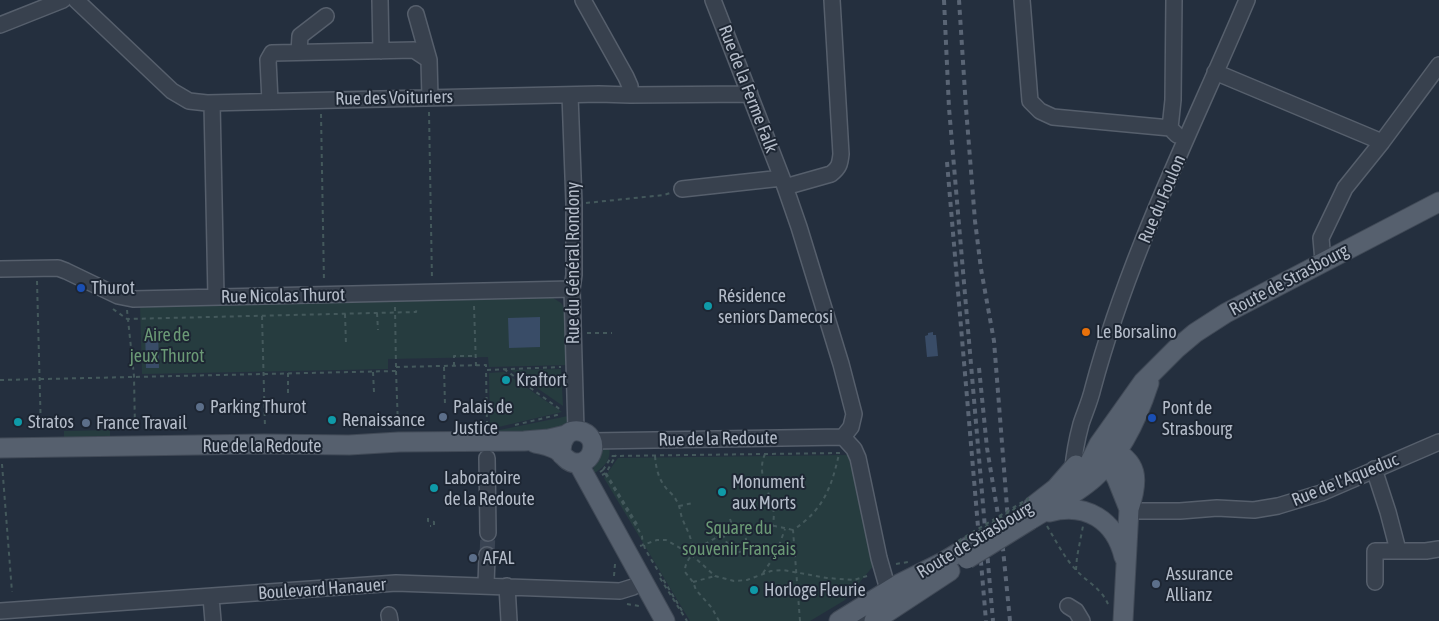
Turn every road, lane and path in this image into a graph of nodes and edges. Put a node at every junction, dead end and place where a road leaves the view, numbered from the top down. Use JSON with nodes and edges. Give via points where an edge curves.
{"nodes":[{"id":1,"x":63,"y":0,"type":"edge"},
{"id":2,"x":76,"y":0,"type":"edge"},
{"id":3,"x":380,"y":0,"type":"edge"},
{"id":4,"x":583,"y":0,"type":"edge"},
{"id":5,"x":713,"y":0,"type":"edge"},
{"id":6,"x":832,"y":0,"type":"edge"},
{"id":7,"x":1022,"y":0,"type":"edge"},
{"id":8,"x":1174,"y":0,"type":"edge"},
{"id":9,"x":1247,"y":0,"type":"edge"},
{"id":10,"x":416,"y":14,"type":"dead end"},
{"id":11,"x":326,"y":16,"type":"dead end"},
{"id":12,"x":0,"y":25,"type":"edge"},
{"id":13,"x":381,"y":51,"type":"junction"},
{"id":14,"x":299,"y":52,"type":"junction"},
{"id":15,"x":429,"y":60,"type":"junction"},
{"id":16,"x":1439,"y":65,"type":"edge"},
{"id":17,"x":1216,"y":72,"type":"junction"},
{"id":18,"x":750,"y":94,"type":"junction"},
{"id":19,"x":570,"y":95,"type":"junction"},
{"id":20,"x":630,"y":95,"type":"junction"},
{"id":21,"x":270,"y":101,"type":"junction"},
{"id":22,"x":212,"y":103,"type":"junction"},
{"id":23,"x":430,"y":103,"type":"junction"},
{"id":24,"x":320,"y":109,"type":"dead end"},
{"id":25,"x":1170,"y":128,"type":"junction"},
{"id":26,"x":1185,"y":142,"type":"junction"},
{"id":27,"x":1382,"y":142,"type":"junction"},
{"id":28,"x":783,"y":182,"type":"junction"},
{"id":29,"x":682,"y":189,"type":"joint"},
{"id":30,"x":1439,"y":202,"type":"edge"},
{"id":31,"x":574,"y":203,"type":"junction"},
{"id":32,"x":1323,"y":261,"type":"junction"},
{"id":33,"x":0,"y":269,"type":"edge"},
{"id":34,"x":37,"y":281,"type":"dead end"},
{"id":35,"x":432,"y":281,"type":"dead end"},
{"id":36,"x":572,"y":289,"type":"junction"},
{"id":37,"x":473,"y":292,"type":"junction"},
{"id":38,"x":325,"y":295,"type":"junction"},
{"id":39,"x":216,"y":297,"type":"junction"},
{"id":40,"x":126,"y":298,"type":"junction"},
{"id":41,"x":377,"y":313,"type":"dead end"},
{"id":42,"x":395,"y":313,"type":"dead end"},
{"id":43,"x":345,"y":314,"type":"dead end"},
{"id":44,"x":262,"y":316,"type":"dead end"},
{"id":45,"x":378,"y":330,"type":"dead end"},
{"id":46,"x":612,"y":332,"type":"dead end"},
{"id":47,"x":587,"y":333,"type":"dead end"},
{"id":48,"x":346,"y":344,"type":"dead end"},
{"id":49,"x":476,"y":356,"type":"junction"},
{"id":50,"x":444,"y":366,"type":"junction"},
{"id":51,"x":454,"y":366,"type":"junction"},
{"id":52,"x":476,"y":366,"type":"junction"},
{"id":53,"x":396,"y":367,"type":"junction"},
{"id":54,"x":564,"y":367,"type":"dead end"},
{"id":55,"x":504,"y":369,"type":"junction"},
{"id":56,"x":486,"y":370,"type":"junction"},
{"id":57,"x":396,"y":371,"type":"junction"},
{"id":58,"x":373,"y":372,"type":"junction"},
{"id":59,"x":288,"y":373,"type":"junction"},
{"id":60,"x":264,"y":374,"type":"junction"},
{"id":61,"x":1152,"y":374,"type":"junction"},
{"id":62,"x":134,"y":376,"type":"junction"},
{"id":63,"x":39,"y":379,"type":"junction"},
{"id":64,"x":0,"y":380,"type":"edge"},
{"id":65,"x":374,"y":392,"type":"dead end"},
{"id":66,"x":288,"y":393,"type":"dead end"},
{"id":67,"x":1089,"y":403,"type":"junction"},
{"id":68,"x":445,"y":405,"type":"dead end"},
{"id":69,"x":265,"y":429,"type":"dead end"},
{"id":70,"x":135,"y":431,"type":"dead end"},
{"id":71,"x":487,"y":432,"type":"dead end"},
{"id":72,"x":518,"y":433,"type":"junction"},
{"id":73,"x":571,"y":433,"type":"junction"},
{"id":74,"x":41,"y":441,"type":"dead end"},
{"id":75,"x":592,"y":441,"type":"junction"},
{"id":76,"x":399,"y":442,"type":"junction"},
{"id":77,"x":1439,"y":442,"type":"edge"},
{"id":78,"x":841,"y":443,"type":"junction"},
{"id":79,"x":1099,"y":444,"type":"junction"},
{"id":80,"x":616,"y":448,"type":"dead end"},
{"id":81,"x":1,"y":452,"type":"edge"},
{"id":82,"x":839,"y":453,"type":"junction"},
{"id":83,"x":844,"y":453,"type":"dead end"},
{"id":84,"x":765,"y":454,"type":"junction"},
{"id":85,"x":616,"y":456,"type":"junction"},
{"id":86,"x":655,"y":456,"type":"junction"},
{"id":87,"x":487,"y":458,"type":"dead end"},
{"id":88,"x":1113,"y":458,"type":"junction"},
{"id":89,"x":570,"y":459,"type":"junction"},
{"id":90,"x":1073,"y":469,"type":"junction"},
{"id":91,"x":1374,"y":469,"type":"junction"},
{"id":92,"x":603,"y":470,"type":"junction"},
{"id":93,"x":598,"y":473,"type":"dead end"},
{"id":94,"x":606,"y":473,"type":"junction"},
{"id":95,"x":600,"y":477,"type":"dead end"},
{"id":96,"x":762,"y":480,"type":"junction"},
{"id":97,"x":753,"y":482,"type":"dead end"},
{"id":98,"x":1065,"y":499,"type":"junction"},
{"id":99,"x":693,"y":502,"type":"dead end"},
{"id":100,"x":680,"y":506,"type":"junction"},
{"id":101,"x":1129,"y":510,"type":"junction"},
{"id":102,"x":1033,"y":511,"type":"junction"},
{"id":103,"x":428,"y":518,"type":"dead end"},
{"id":104,"x":730,"y":519,"type":"dead end"},
{"id":105,"x":1083,"y":522,"type":"dead end"},
{"id":106,"x":430,"y":526,"type":"dead end"},
{"id":107,"x":772,"y":526,"type":"junction"},
{"id":108,"x":744,"y":528,"type":"junction"},
{"id":109,"x":785,"y":528,"type":"junction"},
{"id":110,"x":734,"y":530,"type":"junction"},
{"id":111,"x":793,"y":530,"type":"junction"},
{"id":112,"x":488,"y":533,"type":"tunnel mouth"},
{"id":113,"x":723,"y":534,"type":"junction"},
{"id":114,"x":644,"y":544,"type":"junction"},
{"id":115,"x":963,"y":548,"type":"junction"},
{"id":116,"x":1439,"y":549,"type":"edge"},
{"id":117,"x":1398,"y":550,"type":"junction"},
{"id":118,"x":487,"y":555,"type":"tunnel mouth"},
{"id":119,"x":692,"y":555,"type":"junction"},
{"id":120,"x":616,"y":561,"type":"dead end"},
{"id":121,"x":1076,"y":570,"type":"junction"},
{"id":122,"x":797,"y":573,"type":"junction"},
{"id":123,"x":762,"y":575,"type":"junction"},
{"id":124,"x":715,"y":576,"type":"junction"},
{"id":125,"x":868,"y":576,"type":"dead end"},
{"id":126,"x":1126,"y":578,"type":"junction"},
{"id":127,"x":615,"y":582,"type":"dead end"},
{"id":128,"x":642,"y":582,"type":"junction"},
{"id":129,"x":693,"y":582,"type":"junction"},
{"id":130,"x":1375,"y":582,"type":"dead end"},
{"id":131,"x":486,"y":585,"type":"junction"},
{"id":132,"x":508,"y":586,"type":"junction"},
{"id":133,"x":888,"y":591,"type":"junction"},
{"id":134,"x":12,"y":592,"type":"dead end"},
{"id":135,"x":210,"y":597,"type":"junction"},
{"id":136,"x":622,"y":603,"type":"dead end"},
{"id":137,"x":1108,"y":604,"type":"dead end"},
{"id":138,"x":1068,"y":606,"type":"dead end"},
{"id":139,"x":643,"y":609,"type":"dead end"},
{"id":140,"x":0,"y":611,"type":"edge"},
{"id":141,"x":213,"y":621,"type":"edge"},
{"id":142,"x":509,"y":621,"type":"edge"},
{"id":143,"x":664,"y":621,"type":"edge"},
{"id":144,"x":687,"y":621,"type":"edge"},
{"id":145,"x":718,"y":621,"type":"edge"},
{"id":146,"x":800,"y":621,"type":"edge"},
{"id":147,"x":839,"y":621,"type":"edge"},
{"id":148,"x":858,"y":621,"type":"edge"},
{"id":149,"x":874,"y":621,"type":"edge"},
{"id":150,"x":1082,"y":621,"type":"edge"},
{"id":151,"x":1123,"y":621,"type":"edge"}],
"edges":[{"from":1,"to":12,"type":"street"},
{"from":2,"to":22,"type":"street","name":"Rue des Voituriers","via":[[172,91],[189,101]]},
{"from":3,"to":13,"type":"street"},
{"from":4,"to":20,"type":"street","via":[[630,86]]},
{"from":5,"to":18,"type":"street","name":"Rue de la Ferme Falk"},
{"from":6,"to":28,"type":"street","via":[[840,164],[831,174]]},
{"from":7,"to":25,"type":"street","via":[[1030,101],[1040,111],[1053,117]]},
{"from":8,"to":25,"type":"street"},
{"from":9,"to":17,"type":"street","name":"Rue du Foulon"},
{"from":10,"to":15,"type":"street"},
{"from":11,"to":14,"type":"street","via":[[300,36]]},
{"from":13,"to":14,"type":"street"},
{"from":13,"to":15,"type":"street","via":[[414,50]]},
{"from":14,"to":21,"type":"street","via":[[272,53],[268,60]]},
{"from":15,"to":23,"type":"street"},
{"from":16,"to":27,"type":"street"},
{"from":17,"to":26,"type":"street","name":"Rue du Foulon"},
{"from":17,"to":27,"type":"street"},
{"from":18,"to":20,"type":"street","name":"Rue des Voituriers"},
{"from":18,"to":28,"type":"street","name":"Rue de la Ferme Falk"},
{"from":19,"to":20,"type":"street","name":"Rue des Voituriers"},
{"from":19,"to":23,"type":"street","name":"Rue des Voituriers"},
{"from":19,"to":31,"type":"street","name":"Rue du Général Rondony"},
{"from":21,"to":22,"type":"street","name":"Rue des Voituriers"},
{"from":21,"to":23,"type":"street","name":"Rue des Voituriers"},
{"from":22,"to":39,"type":"street"},
{"from":23,"to":35,"type":"path"},
{"from":24,"to":38,"type":"path"},
{"from":25,"to":26,"type":"street"},
{"from":26,"to":67,"type":"street","name":"Rue du Foulon","via":[[1116,312]]},
{"from":27,"to":32,"type":"street","via":[[1346,188],[1321,238]]},
{"from":28,"to":29,"type":"street","name":"Rue de la Ferme Falk"},
{"from":28,"to":78,"type":"street","name":"Rue de la Ferme Falk","via":[[853,407],[851,427]]},
{"from":29,"to":31,"type":"path","via":[[664,195]]},
{"from":30,"to":32,"type":"main road","name":"Route de Strasbourg"},
{"from":31,"to":36,"type":"street","name":"Rue du Général Rondony"},
{"from":32,"to":61,"type":"main road","name":"Route de Strasbourg","via":[[1208,324],[1172,352]]},
{"from":33,"to":40,"type":"street","name":"Rue Nicolas Thurot","via":[[61,269]]},
{"from":34,"to":63,"type":"path"},
{"from":36,"to":37,"type":"street","name":"Rue Nicolas Thurot"},
{"from":36,"to":73,"type":"street","name":"Rue du Général Rondony"},
{"from":37,"to":38,"type":"street","name":"Rue Nicolas Thurot","via":[[380,287]]},
{"from":37,"to":49,"type":"path"},
{"from":38,"to":39,"type":"street","name":"Rue Nicolas Thurot"},
{"from":39,"to":40,"type":"street","name":"Rue Nicolas Thurot"},
{"from":40,"to":62,"type":"path"},
{"from":41,"to":45,"type":"path"},
{"from":42,"to":53,"type":"path"},
{"from":43,"to":48,"type":"path"},
{"from":44,"to":60,"type":"path"},
{"from":46,"to":47,"type":"path"},
{"from":49,"to":51,"type":"path","via":[[454,356]]},
{"from":49,"to":52,"type":"path"},
{"from":50,"to":51,"type":"path"},
{"from":50,"to":53,"type":"path"},
{"from":50,"to":68,"type":"path"},
{"from":51,"to":52,"type":"path"},
{"from":52,"to":56,"type":"path","via":[[486,365]]},
{"from":53,"to":57,"type":"path"},
{"from":54,"to":55,"type":"path"},
{"from":55,"to":56,"type":"path"},
{"from":55,"to":72,"type":"path","via":[[567,413]]},
{"from":56,"to":71,"type":"path"},
{"from":57,"to":58,"type":"path"},
{"from":57,"to":76,"type":"path"},
{"from":58,"to":59,"type":"path"},
{"from":58,"to":65,"type":"path"},
{"from":59,"to":60,"type":"path"},
{"from":59,"to":66,"type":"path"},
{"from":60,"to":62,"type":"path"},
{"from":60,"to":69,"type":"path"},
{"from":61,"to":79,"type":"main road","name":"Route de Strasbourg"},
{"from":61,"to":88,"type":"main road","name":"Route de Strasbourg","via":[[1142,406]]},
{"from":62,"to":63,"type":"path"},
{"from":62,"to":70,"type":"path"},
{"from":63,"to":64,"type":"path"},
{"from":63,"to":74,"type":"path"},
{"from":67,"to":79,"type":"street","name":"Rue du Foulon","via":[[1088,431]]},
{"from":67,"to":90,"type":"street","name":"Rue du Foulon","via":[[1076,441]]},
{"from":72,"to":73,"type":"main road","name":"Rue de la Redoute","via":[[548,439]]},
{"from":72,"to":76,"type":"main road","name":"Rue de la Redoute"},
{"from":72,"to":89,"type":"main road","name":"Rue de la Redoute"},
{"from":73,"to":75,"type":"main road","via":[[585,433]]},
{"from":73,"to":89,"type":"main road","via":[[561,442]]},
{"from":75,"to":78,"type":"street","name":"Rue de la Redoute"},
{"from":75,"to":89,"type":"main road","via":[[593,450],[584,462]]},
{"from":76,"to":81,"type":"main road","name":"Rue de la Redoute"},
{"from":77,"to":91,"type":"street","name":"Rue de l'Aqueduc"},
{"from":78,"to":82,"type":"path"},
{"from":78,"to":133,"type":"street","via":[[854,449],[858,458]]},
{"from":79,"to":88,"type":"main road"},
{"from":79,"to":90,"type":"main road","name":"Route de Strasbourg"},
{"from":79,"to":98,"type":"main road","name":"Route de Strasbourg","via":[[1084,476]]},
{"from":80,"to":85,"type":"path"},
{"from":81,"to":134,"type":"path"},
{"from":82,"to":83,"type":"path"},
{"from":82,"to":84,"type":"path"},
{"from":82,"to":111,"type":"path","via":[[825,498],[814,514]]},
{"from":84,"to":86,"type":"path"},
{"from":84,"to":96,"type":"path","via":[[761,464]]},
{"from":85,"to":86,"type":"path"},
{"from":85,"to":92,"type":"path","via":[[612,456]]},
{"from":85,"to":94,"type":"path"},
{"from":86,"to":100,"type":"path","via":[[661,482]]},
{"from":87,"to":112,"type":"street"},
{"from":88,"to":98,"type":"main road","name":"Route de Strasbourg","via":[[1094,478]]},
{"from":88,"to":101,"type":"main road","via":[[1114,472]]},
{"from":89,"to":128,"type":"main road"},
{"from":90,"to":102,"type":"main road","name":"Route de Strasbourg"},
{"from":91,"to":101,"type":"street","name":"Rue de l'Aqueduc","via":[[1298,501],[1265,509]]},
{"from":91,"to":117,"type":"street"},
{"from":92,"to":93,"type":"path"},
{"from":92,"to":94,"type":"path"},
{"from":94,"to":95,"type":"path"},
{"from":94,"to":114,"type":"path","via":[[641,532]]},
{"from":94,"to":144,"type":"path","via":[[642,536],[644,550]]},
{"from":96,"to":97,"type":"path"},
{"from":96,"to":107,"type":"path","via":[[775,516]]},
{"from":98,"to":102,"type":"main road","name":"Route de Strasbourg"},
{"from":99,"to":100,"type":"path"},
{"from":100,"to":119,"type":"path","via":[[692,542]]},
{"from":101,"to":126,"type":"main road"},
{"from":102,"to":115,"type":"main road","name":"Route de Strasbourg","bridge":true},
{"from":102,"to":115,"type":"path","bridge":true},
{"from":102,"to":121,"type":"path"},
{"from":102,"to":126,"type":"main road","via":[[1077,509],[1088,511],[1102,520],[1121,547]]},
{"from":103,"to":106,"type":"path","via":[[428,522],[434,522],[434,526]]},
{"from":104,"to":110,"type":"path"},
{"from":105,"to":121,"type":"path"},
{"from":107,"to":108,"type":"path"},
{"from":107,"to":109,"type":"path"},
{"from":108,"to":110,"type":"path"},
{"from":108,"to":113,"type":"path","via":[[747,545],[740,551],[731,550]]},
{"from":109,"to":111,"type":"path"},
{"from":109,"to":123,"type":"path","via":[[776,554]]},
{"from":110,"to":113,"type":"path"},
{"from":111,"to":122,"type":"path"},
{"from":113,"to":119,"type":"path"},
{"from":114,"to":119,"type":"path","via":[[664,540]]},
{"from":114,"to":144,"type":"path"},
{"from":115,"to":133,"type":"main road","name":"Route de Strasbourg"},
{"from":115,"to":149,"type":"main road","name":"Route de Strasbourg"},
{"from":116,"to":117,"type":"street"},
{"from":117,"to":130,"type":"street","via":[[1375,551]]},
{"from":118,"to":131,"type":"street"},
{"from":119,"to":124,"type":"path"},
{"from":119,"to":129,"type":"path","via":[[684,568]]},
{"from":120,"to":127,"type":"path"},
{"from":121,"to":137,"type":"path","via":[[1100,590]]},
{"from":122,"to":123,"type":"path","via":[[783,570]]},
{"from":122,"to":125,"type":"path","via":[[854,580]]},
{"from":122,"to":146,"type":"path"},
{"from":123,"to":124,"type":"path","via":[[740,581]]},
{"from":124,"to":129,"type":"path"},
{"from":126,"to":151,"type":"main road"},
{"from":128,"to":132,"type":"street","name":"Boulevard Hanauer","via":[[620,591]]},
{"from":128,"to":143,"type":"main road"},
{"from":129,"to":145,"type":"path"},
{"from":131,"to":132,"type":"street","name":"Boulevard Hanauer"},
{"from":131,"to":135,"type":"street","name":"Boulevard Hanauer","via":[[396,583]]},
{"from":132,"to":142,"type":"street"},
{"from":133,"to":147,"type":"main road","name":"Route de Strasbourg"},
{"from":133,"to":148,"type":"street","via":[[886,601]]},
{"from":135,"to":140,"type":"street","name":"Boulevard Hanauer"},
{"from":135,"to":141,"type":"street"},
{"from":136,"to":139,"type":"path"},
{"from":138,"to":150,"type":"street"}]}
